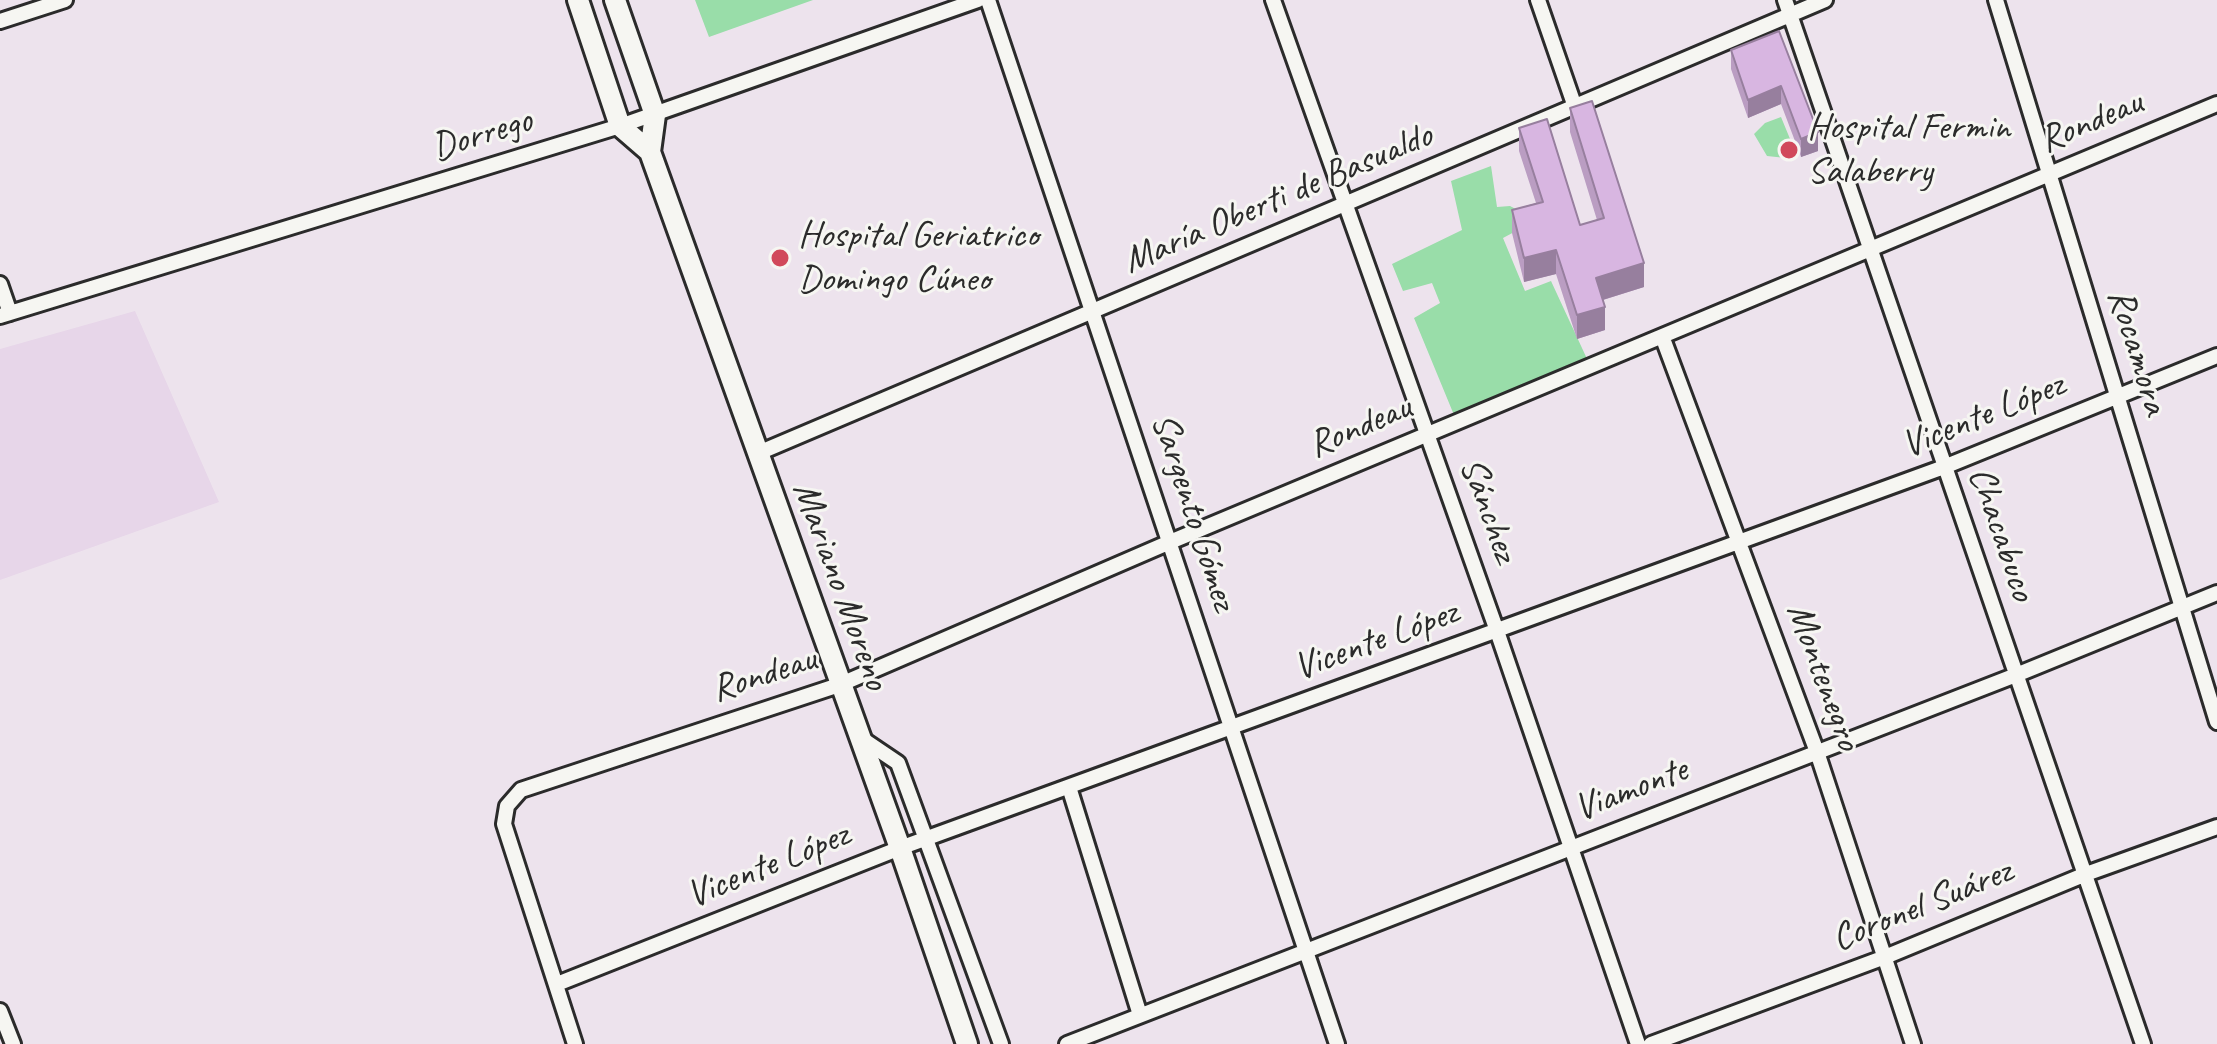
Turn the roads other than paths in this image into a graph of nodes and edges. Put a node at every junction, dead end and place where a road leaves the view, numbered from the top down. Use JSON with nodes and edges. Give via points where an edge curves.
{"nodes":[{"id":1,"x":65,"y":0,"type":"edge"},
{"id":2,"x":578,"y":0,"type":"edge"},
{"id":3,"x":615,"y":0,"type":"edge"},
{"id":4,"x":978,"y":0,"type":"edge"},
{"id":5,"x":988,"y":0,"type":"edge"},
{"id":6,"x":1273,"y":0,"type":"edge"},
{"id":7,"x":1538,"y":0,"type":"edge"},
{"id":8,"x":1785,"y":0,"type":"edge"},
{"id":9,"x":1825,"y":0,"type":"edge"},
{"id":10,"x":1996,"y":0,"type":"edge"},
{"id":11,"x":1790,"y":15,"type":"junction"},
{"id":12,"x":0,"y":21,"type":"edge"},
{"id":13,"x":2217,"y":104,"type":"edge"},
{"id":14,"x":1575,"y":107,"type":"junction"},
{"id":15,"x":655,"y":115,"type":"junction"},
{"id":16,"x":620,"y":126,"type":"junction"},
{"id":17,"x":650,"y":152,"type":"junction"},
{"id":18,"x":2049,"y":174,"type":"junction"},
{"id":19,"x":1346,"y":205,"type":"junction"},
{"id":20,"x":1870,"y":249,"type":"junction"},
{"id":21,"x":0,"y":284,"type":"edge"},
{"id":22,"x":1093,"y":312,"type":"junction"},
{"id":23,"x":5,"y":314,"type":"edge"},
{"id":24,"x":1662,"y":336,"type":"junction"},
{"id":25,"x":2217,"y":356,"type":"edge"},
{"id":26,"x":2117,"y":397,"type":"junction"},
{"id":27,"x":1427,"y":434,"type":"junction"},
{"id":28,"x":756,"y":454,"type":"junction"},
{"id":29,"x":1944,"y":467,"type":"junction"},
{"id":30,"x":1170,"y":542,"type":"junction"},
{"id":31,"x":1740,"y":542,"type":"junction"},
{"id":32,"x":2217,"y":593,"type":"edge"},
{"id":33,"x":2181,"y":607,"type":"junction"},
{"id":34,"x":1497,"y":631,"type":"junction"},
{"id":35,"x":2016,"y":675,"type":"junction"},
{"id":36,"x":839,"y":685,"type":"junction"},
{"id":37,"x":2217,"y":722,"type":"edge"},
{"id":38,"x":1232,"y":728,"type":"junction"},
{"id":39,"x":858,"y":736,"type":"junction"},
{"id":40,"x":1817,"y":752,"type":"junction"},
{"id":41,"x":1069,"y":787,"type":"junction"},
{"id":42,"x":2217,"y":827,"type":"edge"},
{"id":43,"x":926,"y":839,"type":"junction"},
{"id":44,"x":900,"y":848,"type":"junction"},
{"id":45,"x":1571,"y":848,"type":"junction"},
{"id":46,"x":2086,"y":874,"type":"junction"},
{"id":47,"x":1306,"y":951,"type":"junction"},
{"id":48,"x":1885,"y":957,"type":"junction"},
{"id":49,"x":557,"y":984,"type":"junction"},
{"id":50,"x":0,"y":1011,"type":"edge"},
{"id":51,"x":1140,"y":1015,"type":"junction"},
{"id":52,"x":13,"y":1044,"type":"edge"},
{"id":53,"x":575,"y":1044,"type":"edge"},
{"id":54,"x":967,"y":1044,"type":"edge"},
{"id":55,"x":1001,"y":1044,"type":"edge"},
{"id":56,"x":1067,"y":1044,"type":"edge"},
{"id":57,"x":1337,"y":1044,"type":"edge"},
{"id":58,"x":1638,"y":1044,"type":"edge"},
{"id":59,"x":1651,"y":1044,"type":"edge"},
{"id":60,"x":1913,"y":1044,"type":"edge"},
{"id":61,"x":2143,"y":1044,"type":"edge"}],
"edges":[{"from":1,"to":12,"type":"street"},
{"from":2,"to":16,"type":"main road"},
{"from":3,"to":15,"type":"main road"},
{"from":4,"to":15,"type":"street","name":"Dorrego"},
{"from":5,"to":22,"type":"street","name":"Sargento Gómez"},
{"from":6,"to":19,"type":"street","name":"Sánchez"},
{"from":7,"to":14,"type":"street"},
{"from":8,"to":11,"type":"street","name":"Chacabuco"},
{"from":9,"to":11,"type":"street","name":"María Oberti de Basualdo"},
{"from":10,"to":18,"type":"street","name":"Rocamora"},
{"from":11,"to":14,"type":"street","name":"María Oberti de Basualdo"},
{"from":11,"to":20,"type":"street","name":"Chacabuco"},
{"from":13,"to":18,"type":"street","name":"Rondeau"},
{"from":14,"to":19,"type":"street","name":"María Oberti de Basualdo"},
{"from":15,"to":16,"type":"street","name":"Dorrego"},
{"from":15,"to":17,"type":"main road"},
{"from":16,"to":17,"type":"main road"},
{"from":16,"to":23,"type":"street","name":"Dorrego"},
{"from":17,"to":28,"type":"main road","name":"Mariano Moreno"},
{"from":18,"to":20,"type":"street","name":"Rondeau"},
{"from":18,"to":26,"type":"street","name":"Rocamora"},
{"from":19,"to":22,"type":"street","name":"María Oberti de Basualdo"},
{"from":19,"to":27,"type":"street","name":"Sánchez"},
{"from":20,"to":24,"type":"street","name":"Rondeau"},
{"from":20,"to":29,"type":"street","name":"Chacabuco"},
{"from":21,"to":23,"type":"street"},
{"from":22,"to":28,"type":"street","name":"María Oberti de Basualdo"},
{"from":22,"to":30,"type":"street","name":"Sargento Gómez"},
{"from":24,"to":27,"type":"street","name":"Rondeau"},
{"from":24,"to":31,"type":"street","name":"Montenegro"},
{"from":25,"to":26,"type":"street","name":"Vicente López"},
{"from":26,"to":29,"type":"street","name":"Vicente López"},
{"from":26,"to":33,"type":"street","name":"Rocamora"},
{"from":27,"to":30,"type":"street","name":"Rondeau"},
{"from":27,"to":34,"type":"street","name":"Sánchez"},
{"from":28,"to":36,"type":"main road","name":"Mariano Moreno"},
{"from":29,"to":31,"type":"street","name":"Vicente López"},
{"from":29,"to":35,"type":"street","name":"Chacabuco"},
{"from":30,"to":36,"type":"street","name":"Rondeau"},
{"from":30,"to":38,"type":"street","name":"Sargento Gómez"},
{"from":31,"to":34,"type":"street","name":"Vicente López"},
{"from":31,"to":40,"type":"street","name":"Montenegro"},
{"from":32,"to":33,"type":"street","name":"Viamonte"},
{"from":33,"to":35,"type":"street","name":"Viamonte"},
{"from":33,"to":37,"type":"street","name":"Rocamora"},
{"from":34,"to":38,"type":"street","name":"Vicente López"},
{"from":34,"to":45,"type":"street","name":"Sánchez"},
{"from":35,"to":40,"type":"street","name":"Viamonte"},
{"from":35,"to":46,"type":"street","name":"Chacabuco"},
{"from":36,"to":39,"type":"main road","name":"Mariano Moreno"},
{"from":36,"to":49,"type":"street","name":"Rondeau","via":[[521,790],[507,806],[504,824]]},
{"from":38,"to":41,"type":"street","name":"Vicente López"},
{"from":38,"to":47,"type":"street","name":"Sargento Gómez"},
{"from":39,"to":43,"type":"street","via":[[898,763]]},
{"from":39,"to":44,"type":"main road","name":"Mariano Moreno"},
{"from":40,"to":45,"type":"street","name":"Viamonte"},
{"from":40,"to":48,"type":"street","name":"Montenegro"},
{"from":41,"to":43,"type":"street","name":"Vicente López"},
{"from":41,"to":51,"type":"street"},
{"from":42,"to":46,"type":"street","name":"Coronel Suárez"},
{"from":43,"to":44,"type":"street","name":"Vicente López"},
{"from":43,"to":55,"type":"street"},
{"from":44,"to":49,"type":"street","name":"Vicente López"},
{"from":44,"to":54,"type":"main road","name":"Mariano Moreno"},
{"from":45,"to":47,"type":"street","name":"Viamonte"},
{"from":45,"to":58,"type":"street","name":"Sánchez"},
{"from":46,"to":48,"type":"street","name":"Coronel Suárez"},
{"from":46,"to":61,"type":"street","name":"Chacabuco"},
{"from":47,"to":51,"type":"street","name":"Viamonte"},
{"from":47,"to":57,"type":"street","name":"Sargento Gómez"},
{"from":48,"to":59,"type":"street","name":"Coronel Suárez"},
{"from":48,"to":60,"type":"street","name":"Montenegro"},
{"from":49,"to":53,"type":"street"},
{"from":50,"to":52,"type":"street"},
{"from":51,"to":56,"type":"street","name":"Viamonte"}]}
